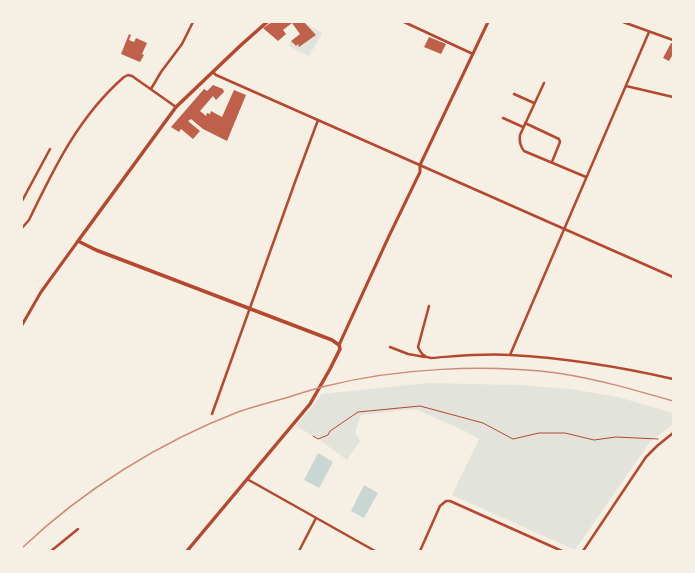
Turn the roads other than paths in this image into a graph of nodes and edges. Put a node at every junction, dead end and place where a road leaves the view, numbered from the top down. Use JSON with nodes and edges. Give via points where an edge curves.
{"nodes":[{"id":1,"x":193,"y":22,"type":"edge"},
{"id":2,"x":267,"y":22,"type":"edge"},
{"id":3,"x":404,"y":22,"type":"edge"},
{"id":4,"x":488,"y":22,"type":"edge"},
{"id":5,"x":623,"y":22,"type":"edge"},
{"id":6,"x":649,"y":32,"type":"junction"},
{"id":7,"x":673,"y":40,"type":"edge"},
{"id":8,"x":473,"y":54,"type":"junction"},
{"id":9,"x":213,"y":71,"type":"junction"},
{"id":10,"x":544,"y":83,"type":"dead end"},
{"id":11,"x":626,"y":86,"type":"junction"},
{"id":12,"x":151,"y":89,"type":"junction"},
{"id":13,"x":514,"y":94,"type":"dead end"},
{"id":14,"x":673,"y":97,"type":"edge"},
{"id":15,"x":534,"y":103,"type":"junction"},
{"id":16,"x":176,"y":107,"type":"junction"},
{"id":17,"x":503,"y":118,"type":"dead end"},
{"id":18,"x":318,"y":120,"type":"junction"},
{"id":19,"x":525,"y":123,"type":"junction"},
{"id":20,"x":523,"y":127,"type":"junction"},
{"id":21,"x":50,"y":149,"type":"dead end"},
{"id":22,"x":552,"y":162,"type":"junction"},
{"id":23,"x":420,"y":165,"type":"junction"},
{"id":24,"x":586,"y":176,"type":"junction"},
{"id":25,"x":22,"y":201,"type":"edge"},
{"id":26,"x":564,"y":228,"type":"junction"},
{"id":27,"x":23,"y":229,"type":"edge"},
{"id":28,"x":78,"y":241,"type":"junction"},
{"id":29,"x":673,"y":277,"type":"edge"},
{"id":30,"x":429,"y":306,"type":"dead end"},
{"id":31,"x":250,"y":308,"type":"junction"},
{"id":32,"x":22,"y":325,"type":"edge"},
{"id":33,"x":339,"y":345,"type":"junction"},
{"id":34,"x":390,"y":347,"type":"dead end"},
{"id":35,"x":510,"y":355,"type":"junction"},
{"id":36,"x":426,"y":357,"type":"junction"},
{"id":37,"x":673,"y":379,"type":"edge"},
{"id":38,"x":212,"y":414,"type":"dead end"},
{"id":39,"x":673,"y":433,"type":"edge"},
{"id":40,"x":247,"y":479,"type":"junction"},
{"id":41,"x":316,"y":518,"type":"junction"},
{"id":42,"x":78,"y":529,"type":"dead end"},
{"id":43,"x":52,"y":551,"type":"edge"},
{"id":44,"x":187,"y":551,"type":"edge"},
{"id":45,"x":299,"y":551,"type":"edge"},
{"id":46,"x":375,"y":551,"type":"edge"},
{"id":47,"x":420,"y":551,"type":"edge"},
{"id":48,"x":562,"y":551,"type":"edge"},
{"id":49,"x":583,"y":551,"type":"edge"}],
"edges":[{"from":1,"to":12,"type":"street","via":[[182,44]]},
{"from":2,"to":9,"type":"main road"},
{"from":3,"to":8,"type":"street"},
{"from":4,"to":8,"type":"street"},
{"from":5,"to":6,"type":"street"},
{"from":6,"to":7,"type":"street"},
{"from":6,"to":11,"type":"street"},
{"from":8,"to":23,"type":"street"},
{"from":9,"to":16,"type":"main road"},
{"from":9,"to":18,"type":"street","via":[[216,75]]},
{"from":10,"to":15,"type":"street"},
{"from":11,"to":14,"type":"street"},
{"from":11,"to":24,"type":"street"},
{"from":12,"to":16,"type":"street"},
{"from":12,"to":27,"type":"street","via":[[128,75],[89,112],[62,155]]},
{"from":13,"to":15,"type":"street"},
{"from":15,"to":19,"type":"street"},
{"from":16,"to":28,"type":"main road"},
{"from":17,"to":20,"type":"street"},
{"from":18,"to":23,"type":"street"},
{"from":18,"to":31,"type":"street"},
{"from":19,"to":20,"type":"street"},
{"from":19,"to":22,"type":"street","via":[[559,139]]},
{"from":20,"to":22,"type":"street","via":[[520,140],[524,151]]},
{"from":21,"to":25,"type":"street"},
{"from":22,"to":24,"type":"street"},
{"from":23,"to":26,"type":"street"},
{"from":23,"to":33,"type":"street","via":[[420,172]]},
{"from":24,"to":26,"type":"street"},
{"from":26,"to":29,"type":"street"},
{"from":26,"to":35,"type":"street"},
{"from":28,"to":31,"type":"main road"},
{"from":28,"to":32,"type":"street","via":[[41,292]]},
{"from":30,"to":36,"type":"street","via":[[418,347]]},
{"from":31,"to":33,"type":"main road"},
{"from":31,"to":38,"type":"street"},
{"from":33,"to":40,"type":"main road","via":[[340,349],[310,404]]},
{"from":34,"to":36,"type":"street"},
{"from":35,"to":36,"type":"street"},
{"from":35,"to":37,"type":"street","via":[[585,363]]},
{"from":39,"to":49,"type":"street","via":[[646,457]]},
{"from":40,"to":41,"type":"street"},
{"from":40,"to":44,"type":"main road"},
{"from":41,"to":45,"type":"street"},
{"from":41,"to":46,"type":"street"},
{"from":42,"to":43,"type":"street"},
{"from":47,"to":48,"type":"street","via":[[440,506],[452,501]]}]}
